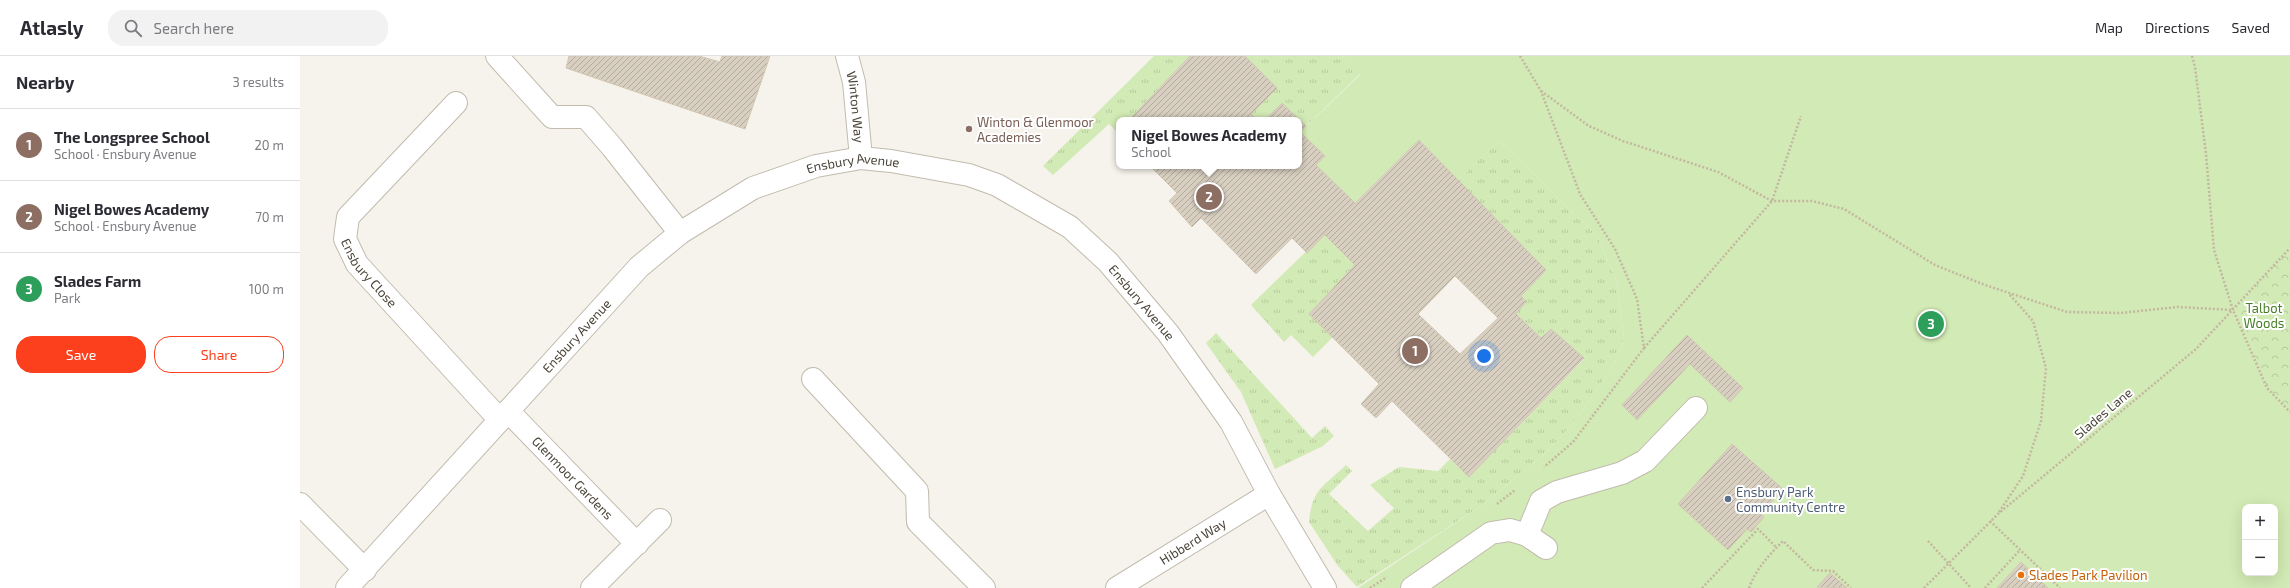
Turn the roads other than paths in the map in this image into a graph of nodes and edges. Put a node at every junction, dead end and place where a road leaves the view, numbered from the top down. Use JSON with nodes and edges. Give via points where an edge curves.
{"nodes":[{"id":1,"x":496,"y":56,"type":"edge"},
{"id":2,"x":847,"y":56,"type":"edge"},
{"id":3,"x":456,"y":103,"type":"dead end"},
{"id":4,"x":861,"y":158,"type":"junction"},
{"id":5,"x":680,"y":233,"type":"junction"},
{"id":6,"x":813,"y":379,"type":"dead end"},
{"id":7,"x":1696,"y":408,"type":"dead end"},
{"id":8,"x":504,"y":415,"type":"junction"},
{"id":9,"x":1268,"y":494,"type":"junction"},
{"id":10,"x":300,"y":504,"type":"edge"},
{"id":11,"x":660,"y":520,"type":"dead end"},
{"id":12,"x":1527,"y":535,"type":"junction"},
{"id":13,"x":637,"y":544,"type":"junction"},
{"id":14,"x":1546,"y":548,"type":"dead end"},
{"id":15,"x":364,"y":570,"type":"junction"},
{"id":16,"x":347,"y":588,"type":"edge"},
{"id":17,"x":592,"y":588,"type":"edge"},
{"id":18,"x":984,"y":588,"type":"edge"},
{"id":19,"x":1117,"y":588,"type":"edge"},
{"id":20,"x":1325,"y":588,"type":"edge"},
{"id":21,"x":1412,"y":588,"type":"edge"}],
"edges":[{"from":1,"to":5,"type":"street","via":[[552,117],[586,117]]},
{"from":2,"to":4,"type":"street","name":"Winton Way","via":[[854,82]]},
{"from":3,"to":8,"type":"street","name":"Ensbury Close","via":[[348,217],[345,239],[357,264]]},
{"from":4,"to":5,"type":"street","name":"Ensbury Avenue","via":[[816,166],[753,188]]},
{"from":4,"to":9,"type":"street","name":"Ensbury Avenue","via":[[969,175],[997,185],[1070,227],[1108,262],[1168,333],[1231,422]]},
{"from":5,"to":8,"type":"street","name":"Ensbury Avenue","via":[[639,267]]},
{"from":6,"to":18,"type":"street","via":[[917,491],[918,522]]},
{"from":7,"to":12,"type":"street","via":[[1645,461],[1622,473],[1557,492],[1541,501]]},
{"from":8,"to":13,"type":"street","name":"Glenmoor Gardens"},
{"from":8,"to":15,"type":"street","name":"Ensbury Avenue"},
{"from":9,"to":19,"type":"street","name":"Hibberd Way"},
{"from":9,"to":20,"type":"street","name":"Ensbury Avenue"},
{"from":10,"to":15,"type":"street"},
{"from":11,"to":13,"type":"street"},
{"from":12,"to":14,"type":"street"},
{"from":12,"to":21,"type":"street","via":[[1510,530],[1491,533]]},
{"from":13,"to":17,"type":"street"},
{"from":15,"to":16,"type":"street","name":"Ensbury Avenue"}]}
